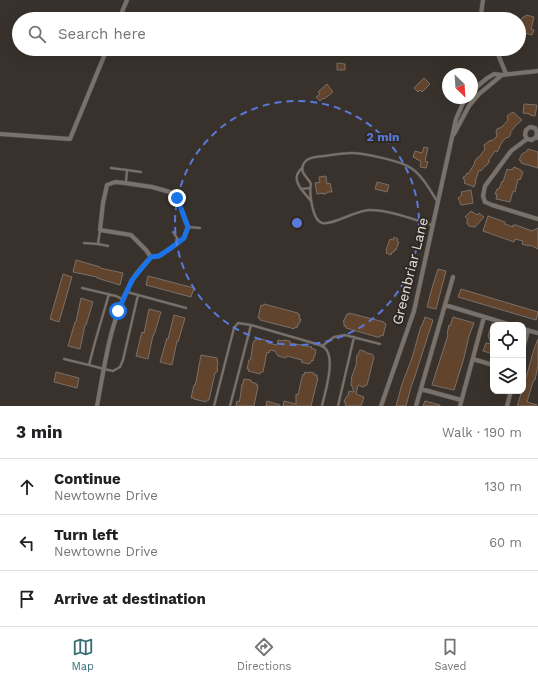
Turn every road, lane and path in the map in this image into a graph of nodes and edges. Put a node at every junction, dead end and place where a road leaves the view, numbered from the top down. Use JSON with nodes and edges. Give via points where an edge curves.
{"nodes":[{"id":1,"x":127,"y":0,"type":"edge"},
{"id":2,"x":483,"y":0,"type":"edge"},
{"id":3,"x":122,"y":12,"type":"edge"},
{"id":4,"x":481,"y":12,"type":"edge"},
{"id":5,"x":104,"y":56,"type":"edge"},
{"id":6,"x":498,"y":56,"type":"edge"},
{"id":7,"x":538,"y":71,"type":"edge"},
{"id":8,"x":504,"y":75,"type":"junction"},
{"id":9,"x":478,"y":86,"type":"edge"},
{"id":10,"x":463,"y":104,"type":"edge"},
{"id":11,"x":0,"y":134,"type":"edge"},
{"id":12,"x":537,"y":138,"type":"edge"},
{"id":13,"x":451,"y":139,"type":"junction"},
{"id":14,"x":527,"y":139,"type":"junction"},
{"id":15,"x":111,"y":168,"type":"dead end"},
{"id":16,"x":302,"y":168,"type":"junction"},
{"id":17,"x":127,"y":170,"type":"junction"},
{"id":18,"x":141,"y":172,"type":"dead end"},
{"id":19,"x":125,"y":183,"type":"junction"},
{"id":20,"x":310,"y":188,"type":"junction"},
{"id":21,"x":301,"y":189,"type":"junction"},
{"id":22,"x":312,"y":202,"type":"junction"},
{"id":23,"x":438,"y":202,"type":"junction"},
{"id":24,"x":538,"y":219,"type":"edge"},
{"id":25,"x":433,"y":225,"type":"junction"},
{"id":26,"x":188,"y":227,"type":"junction"},
{"id":27,"x":200,"y":228,"type":"dead end"},
{"id":28,"x":100,"y":230,"type":"junction"},
{"id":29,"x":174,"y":232,"type":"dead end"},
{"id":30,"x":179,"y":241,"type":"junction"},
{"id":31,"x":84,"y":243,"type":"dead end"},
{"id":32,"x":98,"y":244,"type":"junction"},
{"id":33,"x":108,"y":246,"type":"dead end"},
{"id":34,"x":151,"y":257,"type":"junction"},
{"id":35,"x":453,"y":277,"type":"dead end"},
{"id":36,"x":82,"y":288,"type":"dead end"},
{"id":37,"x":127,"y":292,"type":"junction"},
{"id":38,"x":109,"y":294,"type":"junction"},
{"id":39,"x":138,"y":295,"type":"junction"},
{"id":40,"x":123,"y":299,"type":"junction"},
{"id":41,"x":445,"y":305,"type":"junction"},
{"id":42,"x":186,"y":308,"type":"dead end"},
{"id":43,"x":484,"y":317,"type":"junction"},
{"id":44,"x":501,"y":322,"type":"edge"},
{"id":45,"x":251,"y":325,"type":"junction"},
{"id":46,"x":528,"y":330,"type":"joint"},
{"id":47,"x":538,"y":333,"type":"edge"},
{"id":48,"x":354,"y":337,"type":"junction"},
{"id":49,"x":526,"y":338,"type":"edge"},
{"id":50,"x":380,"y":344,"type":"dead end"},
{"id":51,"x":322,"y":346,"type":"junction"},
{"id":52,"x":64,"y":359,"type":"dead end"},
{"id":53,"x":474,"y":359,"type":"junction"},
{"id":54,"x":490,"y":364,"type":"edge"},
{"id":55,"x":90,"y":365,"type":"junction"},
{"id":56,"x":104,"y":369,"type":"junction"},
{"id":57,"x":421,"y":389,"type":"junction"},
{"id":58,"x":511,"y":394,"type":"edge"},
{"id":59,"x":461,"y":400,"type":"junction"},
{"id":60,"x":97,"y":406,"type":"edge"},
{"id":61,"x":214,"y":406,"type":"edge"},
{"id":62,"x":219,"y":406,"type":"edge"},
{"id":63,"x":230,"y":406,"type":"edge"},
{"id":64,"x":322,"y":406,"type":"edge"},
{"id":65,"x":338,"y":406,"type":"edge"},
{"id":66,"x":381,"y":406,"type":"edge"},
{"id":67,"x":416,"y":406,"type":"edge"},
{"id":68,"x":460,"y":406,"type":"edge"},
{"id":69,"x":507,"y":406,"type":"edge"}],
"edges":[{"from":1,"to":3,"type":"street"},
{"from":2,"to":4,"type":"street"},
{"from":5,"to":11,"type":"street","via":[[70,139]]},
{"from":6,"to":8,"type":"street"},
{"from":7,"to":8,"type":"street"},
{"from":8,"to":9,"type":"street","via":[[494,74]]},
{"from":8,"to":13,"type":"street","via":[[479,94],[469,106]]},
{"from":10,"to":13,"type":"street"},
{"from":12,"to":14,"type":"street"},
{"from":12,"to":14,"type":"street","via":[[535,128],[530,127],[526,130]]},
{"from":13,"to":23,"type":"street","name":"Greenbriar Lane"},
{"from":14,"to":24,"type":"street","via":[[511,151],[485,186],[483,196],[485,202],[492,205]]},
{"from":15,"to":17,"type":"lane"},
{"from":16,"to":20,"type":"lane","via":[[303,174],[311,184]]},
{"from":16,"to":21,"type":"lane","via":[[296,176]]},
{"from":16,"to":23,"type":"lane","via":[[310,158],[353,153],[399,162],[418,174]]},
{"from":17,"to":18,"type":"lane"},
{"from":17,"to":19,"type":"lane"},
{"from":19,"to":26,"type":"street","via":[[170,192],[177,198]]},
{"from":19,"to":28,"type":"street","via":[[115,182],[108,185]]},
{"from":20,"to":21,"type":"lane"},
{"from":20,"to":22,"type":"lane"},
{"from":21,"to":22,"type":"lane"},
{"from":22,"to":25,"type":"lane","via":[[314,216],[323,224],[368,210]]},
{"from":23,"to":25,"type":"street","name":"Greenbriar Lane"},
{"from":25,"to":66,"type":"street","name":"Greenbriar Lane","via":[[414,311]]},
{"from":26,"to":27,"type":"lane"},
{"from":26,"to":30,"type":"street","via":[[184,238]]},
{"from":28,"to":32,"type":"lane"},
{"from":28,"to":34,"type":"street","via":[[131,235]]},
{"from":29,"to":30,"type":"lane"},
{"from":30,"to":34,"type":"street","via":[[159,256]]},
{"from":31,"to":32,"type":"lane"},
{"from":32,"to":33,"type":"lane"},
{"from":34,"to":37,"type":"street","via":[[132,280]]},
{"from":35,"to":41,"type":"street"},
{"from":36,"to":38,"type":"lane"},
{"from":37,"to":39,"type":"lane"},
{"from":37,"to":40,"type":"street"},
{"from":38,"to":40,"type":"lane"},
{"from":38,"to":55,"type":"lane"},
{"from":39,"to":42,"type":"lane"},
{"from":39,"to":56,"type":"lane","via":[[120,367],[113,371]]},
{"from":40,"to":56,"type":"street"},
{"from":41,"to":43,"type":"street"},
{"from":41,"to":57,"type":"street"},
{"from":43,"to":44,"type":"street"},
{"from":43,"to":53,"type":"street"},
{"from":45,"to":51,"type":"lane"},
{"from":45,"to":61,"type":"lane","via":[[238,323],[234,328]]},
{"from":45,"to":63,"type":"lane"},
{"from":46,"to":47,"type":"street"},
{"from":46,"to":49,"type":"street"},
{"from":48,"to":50,"type":"lane"},
{"from":48,"to":51,"type":"lane","via":[[334,337]]},
{"from":48,"to":65,"type":"lane"},
{"from":51,"to":64,"type":"lane","via":[[330,360]]},
{"from":52,"to":55,"type":"lane"},
{"from":53,"to":54,"type":"street"},
{"from":53,"to":59,"type":"street"},
{"from":55,"to":56,"type":"lane"},
{"from":56,"to":60,"type":"street"},
{"from":57,"to":59,"type":"street"},
{"from":57,"to":67,"type":"street"},
{"from":58,"to":69,"type":"street"},
{"from":59,"to":68,"type":"street"},
{"from":61,"to":62,"type":"lane"}]}
